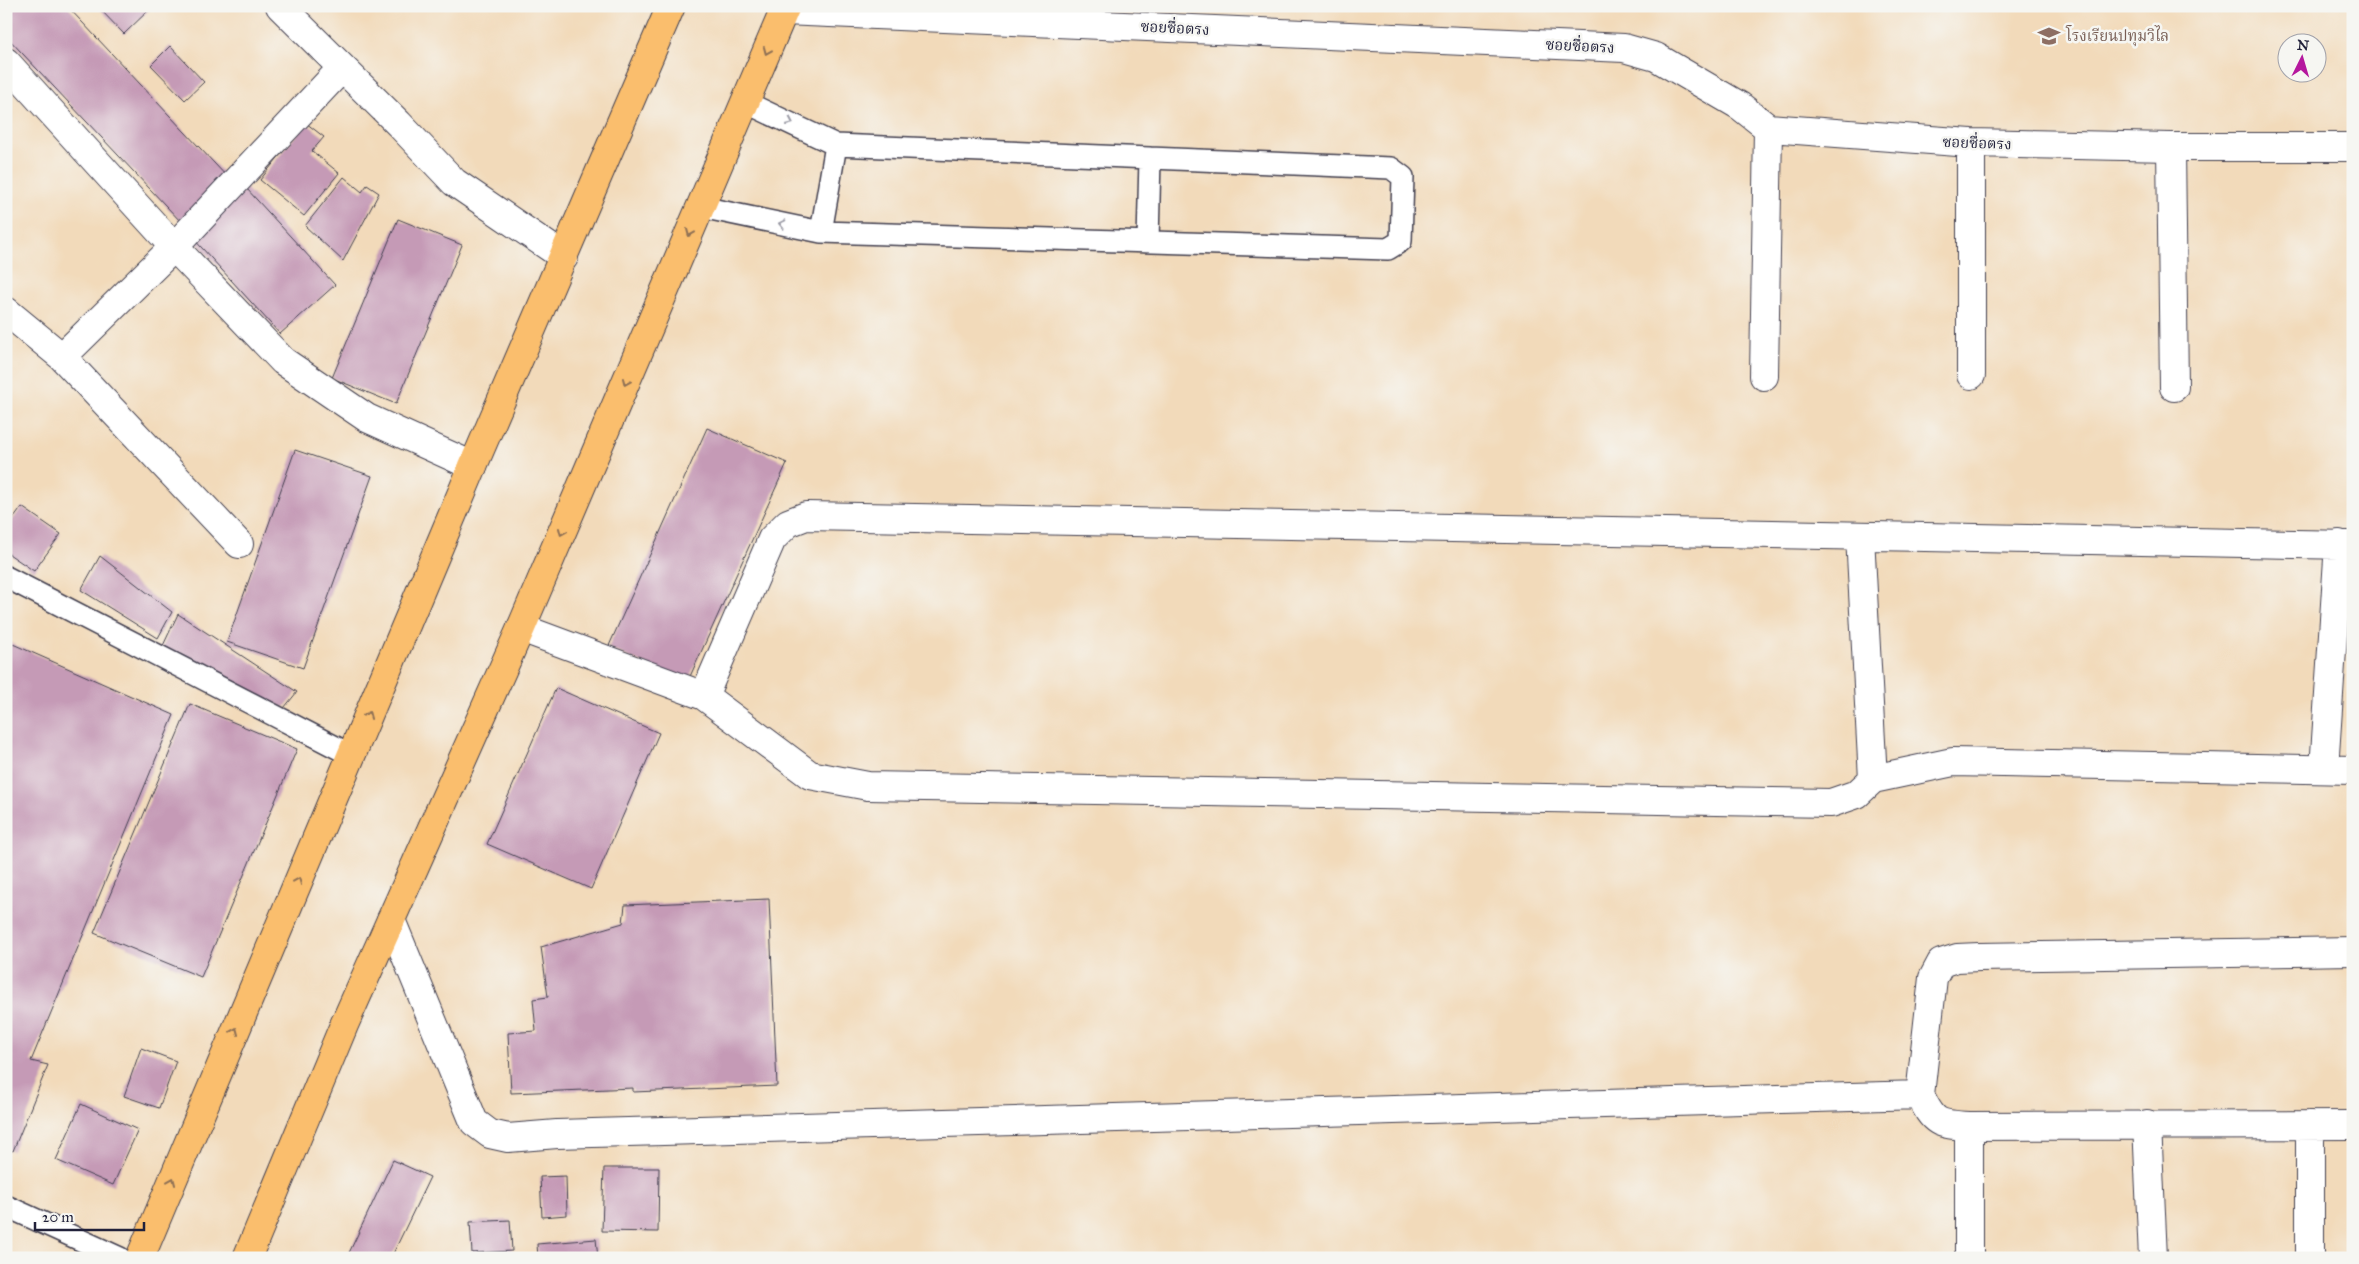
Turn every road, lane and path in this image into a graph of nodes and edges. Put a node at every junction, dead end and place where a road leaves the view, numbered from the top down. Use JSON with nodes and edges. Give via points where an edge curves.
{"nodes":[{"id":1,"x":280,"y":6,"type":"edge"},
{"id":2,"x":671,"y":6,"type":"edge"},
{"id":3,"x":785,"y":9,"type":"edge"},
{"id":4,"x":6,"y":62,"type":"edge"},
{"id":5,"x":342,"y":69,"type":"junction"},
{"id":6,"x":746,"y":102,"type":"junction"},
{"id":7,"x":1768,"y":128,"type":"junction"},
{"id":8,"x":1971,"y":143,"type":"junction"},
{"id":9,"x":836,"y":145,"type":"junction"},
{"id":10,"x":2171,"y":147,"type":"junction"},
{"id":11,"x":2353,"y":147,"type":"edge"},
{"id":12,"x":1150,"y":158,"type":"junction"},
{"id":13,"x":701,"y":207,"type":"junction"},
{"id":14,"x":821,"y":232,"type":"junction"},
{"id":15,"x":1148,"y":242,"type":"junction"},
{"id":16,"x":174,"y":248,"type":"junction"},
{"id":17,"x":564,"y":257,"type":"junction"},
{"id":18,"x":6,"y":311,"type":"edge"},
{"id":19,"x":62,"y":357,"type":"junction"},
{"id":20,"x":1971,"y":375,"type":"dead end"},
{"id":21,"x":1764,"y":376,"type":"dead end"},
{"id":22,"x":2174,"y":387,"type":"dead end"},
{"id":23,"x":472,"y":466,"type":"junction"},
{"id":24,"x":1860,"y":536,"type":"junction"},
{"id":25,"x":240,"y":544,"type":"dead end"},
{"id":26,"x":2346,"y":544,"type":"edge"},
{"id":27,"x":6,"y":577,"type":"edge"},
{"id":28,"x":520,"y":628,"type":"junction"},
{"id":29,"x":704,"y":696,"type":"junction"},
{"id":30,"x":351,"y":755,"type":"junction"},
{"id":31,"x":2324,"y":769,"type":"junction"},
{"id":32,"x":2353,"y":770,"type":"edge"},
{"id":33,"x":1873,"y":779,"type":"junction"},
{"id":34,"x":391,"y":920,"type":"junction"},
{"id":35,"x":2353,"y":951,"type":"edge"},
{"id":36,"x":1920,"y":1095,"type":"junction"},
{"id":37,"x":2147,"y":1124,"type":"junction"},
{"id":38,"x":2310,"y":1125,"type":"junction"},
{"id":39,"x":2353,"y":1125,"type":"edge"},
{"id":40,"x":1969,"y":1126,"type":"junction"},
{"id":41,"x":6,"y":1206,"type":"edge"},
{"id":42,"x":120,"y":1258,"type":"edge"},
{"id":43,"x":140,"y":1258,"type":"edge"},
{"id":44,"x":247,"y":1258,"type":"edge"},
{"id":45,"x":1969,"y":1258,"type":"edge"},
{"id":46,"x":2153,"y":1258,"type":"edge"},
{"id":47,"x":2310,"y":1258,"type":"edge"}],
"edges":[{"from":1,"to":5,"type":"street"},
{"from":2,"to":17,"type":"main road"},
{"from":3,"to":6,"type":"main road","one_way":true},
{"from":3,"to":7,"type":"street","name":"ซอยซื่อตรง","via":[[1624,48],[1656,57],[1740,106]]},
{"from":4,"to":16,"type":"street"},
{"from":5,"to":16,"type":"street"},
{"from":5,"to":17,"type":"street","via":[[454,182]]},
{"from":6,"to":9,"type":"lane","one_way":true},
{"from":6,"to":13,"type":"main road"},
{"from":7,"to":8,"type":"street","name":"ซอยซื่อตรง"},
{"from":7,"to":21,"type":"street"},
{"from":8,"to":10,"type":"street","name":"ซอยซื่อตรง"},
{"from":8,"to":20,"type":"street"},
{"from":9,"to":12,"type":"lane"},
{"from":9,"to":14,"type":"lane"},
{"from":10,"to":11,"type":"street","name":"ซอยซื่อตรง"},
{"from":10,"to":22,"type":"street"},
{"from":12,"to":15,"type":"lane"},
{"from":12,"to":15,"type":"lane","via":[[1390,168],[1403,177],[1401,241],[1388,249]]},
{"from":14,"to":13,"type":"lane","one_way":true},
{"from":13,"to":28,"type":"main road","one_way":true},
{"from":14,"to":15,"type":"lane"},
{"from":16,"to":19,"type":"street"},
{"from":16,"to":23,"type":"street","via":[[283,361],[367,418]]},
{"from":17,"to":23,"type":"main road"},
{"from":18,"to":19,"type":"street"},
{"from":19,"to":25,"type":"street"},
{"from":30,"to":23,"type":"main road","one_way":true},
{"from":24,"to":26,"type":"street"},
{"from":24,"to":29,"type":"street","via":[[806,516],[788,523],[772,539]]},
{"from":24,"to":33,"type":"street"},
{"from":26,"to":31,"type":"street"},
{"from":27,"to":30,"type":"lane"},
{"from":28,"to":29,"type":"street"},
{"from":28,"to":34,"type":"main road"},
{"from":29,"to":33,"type":"street","via":[[810,775],[868,786],[1831,803],[1857,794]]},
{"from":43,"to":30,"type":"main road","one_way":true},
{"from":31,"to":32,"type":"street"},
{"from":31,"to":33,"type":"street","via":[[1953,762]]},
{"from":34,"to":36,"type":"street","via":[[474,1122],[490,1134],[508,1138]]},
{"from":34,"to":44,"type":"main road"},
{"from":35,"to":36,"type":"street","via":[[1979,957],[1940,963],[1933,978]]},
{"from":36,"to":40,"type":"street","via":[[1930,1116],[1944,1124]]},
{"from":37,"to":38,"type":"street"},
{"from":37,"to":40,"type":"street"},
{"from":37,"to":46,"type":"street"},
{"from":38,"to":39,"type":"street"},
{"from":38,"to":47,"type":"street"},
{"from":40,"to":45,"type":"street"},
{"from":41,"to":42,"type":"lane"}]}
